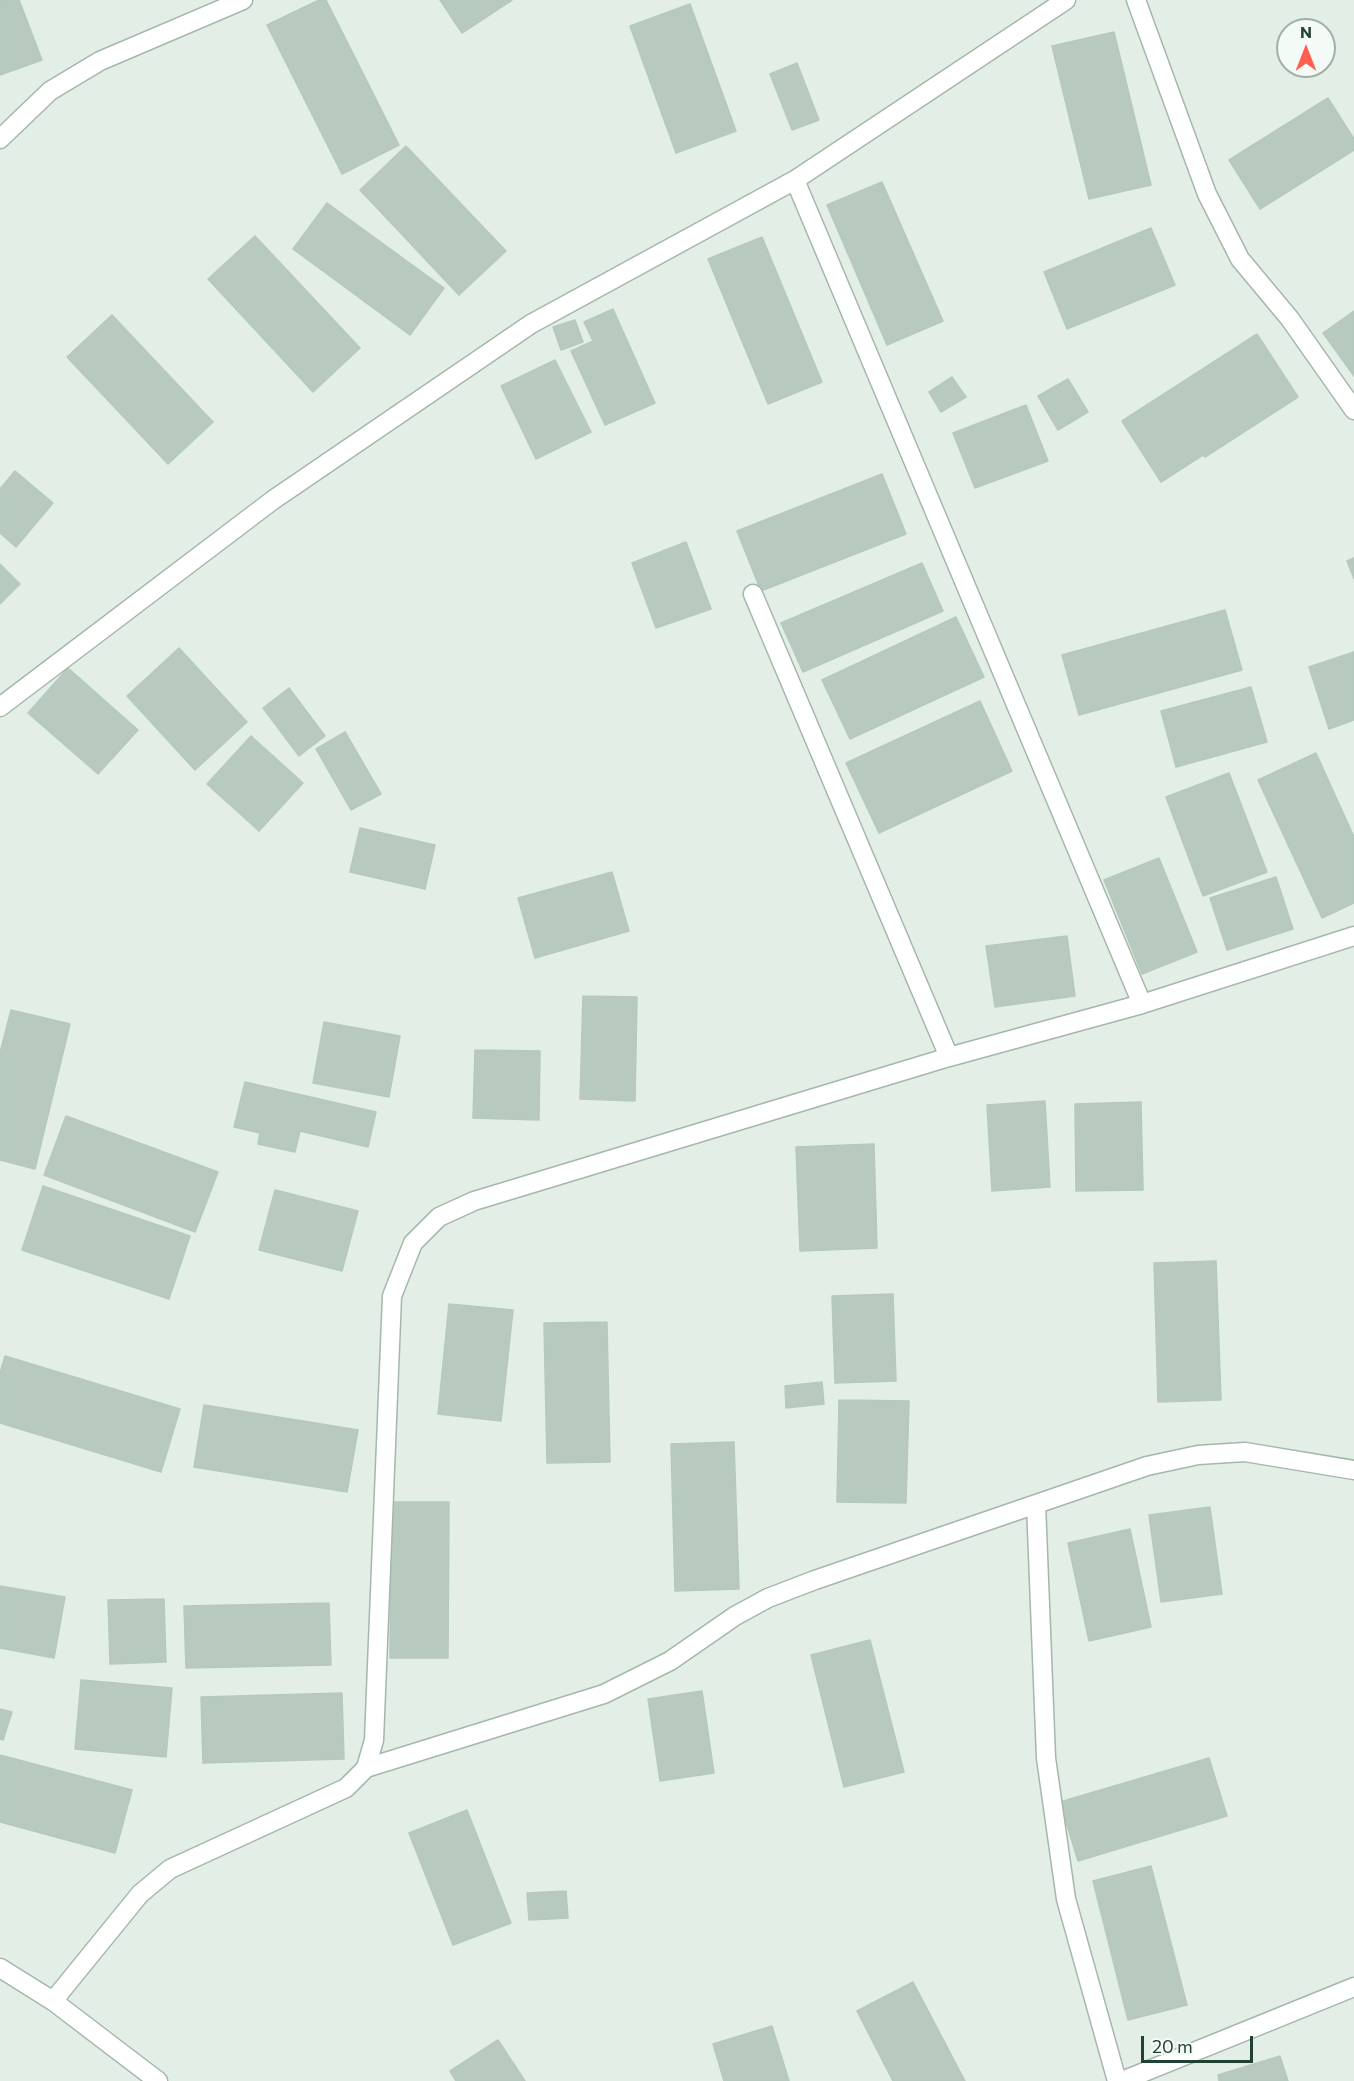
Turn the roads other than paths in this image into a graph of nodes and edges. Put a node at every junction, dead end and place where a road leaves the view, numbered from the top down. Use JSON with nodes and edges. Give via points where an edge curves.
{"nodes":[{"id":1,"x":243,"y":0,"type":"edge"},
{"id":2,"x":1066,"y":0,"type":"edge"},
{"id":3,"x":1136,"y":0,"type":"edge"},
{"id":4,"x":0,"y":139,"type":"edge"},
{"id":5,"x":795,"y":180,"type":"junction"},
{"id":6,"x":1354,"y":410,"type":"edge"},
{"id":7,"x":753,"y":594,"type":"dead end"},
{"id":8,"x":0,"y":707,"type":"edge"},
{"id":9,"x":1354,"y":936,"type":"edge"},
{"id":10,"x":1142,"y":1004,"type":"junction"},
{"id":11,"x":949,"y":1057,"type":"junction"},
{"id":12,"x":1354,"y":1470,"type":"edge"},
{"id":13,"x":1036,"y":1504,"type":"junction"},
{"id":14,"x":366,"y":1768,"type":"junction"},
{"id":15,"x":0,"y":1968,"type":"edge"},
{"id":16,"x":1354,"y":1988,"type":"edge"},
{"id":17,"x":54,"y":2001,"type":"junction"},
{"id":18,"x":159,"y":2081,"type":"edge"},
{"id":19,"x":1117,"y":2081,"type":"edge"},
{"id":20,"x":1122,"y":2081,"type":"edge"}],
"edges":[{"from":1,"to":4,"type":"street","via":[[100,61],[50,91]]},
{"from":2,"to":5,"type":"street"},
{"from":3,"to":6,"type":"street","via":[[1207,194],[1240,259],[1290,319]]},
{"from":5,"to":8,"type":"street","via":[[531,324],[273,500]]},
{"from":5,"to":10,"type":"street"},
{"from":7,"to":11,"type":"street"},
{"from":9,"to":10,"type":"street"},
{"from":10,"to":11,"type":"street"},
{"from":11,"to":14,"type":"street","via":[[474,1201],[440,1217],[413,1244],[392,1296],[374,1740]]},
{"from":12,"to":13,"type":"street","via":[[1245,1452],[1198,1455],[1147,1466]]},
{"from":13,"to":14,"type":"street","via":[[768,1598],[670,1661],[604,1694]]},
{"from":13,"to":19,"type":"street","via":[[1046,1758],[1066,1899]]},
{"from":14,"to":17,"type":"street","via":[[346,1788],[170,1869],[140,1894]]},
{"from":15,"to":17,"type":"street"},
{"from":16,"to":20,"type":"street"},
{"from":17,"to":18,"type":"street"}]}
